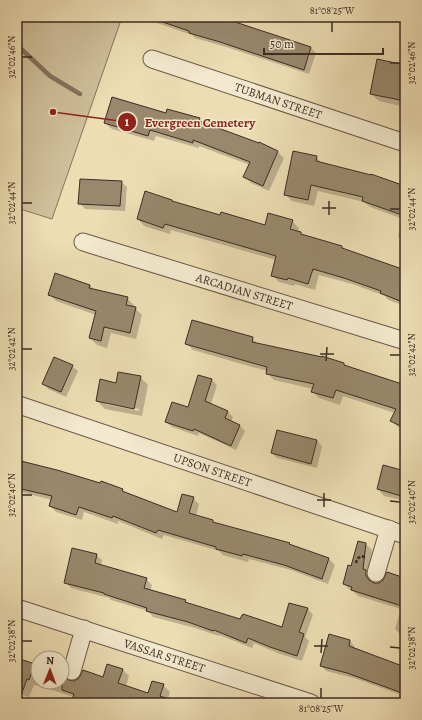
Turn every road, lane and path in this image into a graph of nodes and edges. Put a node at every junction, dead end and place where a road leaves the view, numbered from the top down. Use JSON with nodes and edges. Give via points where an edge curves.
{"nodes":[{"id":1,"x":152,"y":59,"type":"dead end"},
{"id":2,"x":405,"y":143,"type":"edge"},
{"id":3,"x":83,"y":242,"type":"dead end"},
{"id":4,"x":405,"y":341,"type":"edge"},
{"id":5,"x":19,"y":405,"type":"dead end"},
{"id":6,"x":397,"y":532,"type":"edge"},
{"id":7,"x":376,"y":573,"type":"dead end"},
{"id":8,"x":17,"y":608,"type":"edge"},
{"id":9,"x":84,"y":630,"type":"junction"},
{"id":10,"x":72,"y":670,"type":"dead end"},
{"id":11,"x":311,"y":703,"type":"edge"}],
"edges":[{"from":1,"to":2,"type":"street","name":"TUBMAN STREET"},
{"from":3,"to":4,"type":"street","name":"ARCADIAN STREET"},
{"from":5,"to":6,"type":"street","name":"UPSON STREET"},
{"from":6,"to":7,"type":"street"},
{"from":8,"to":9,"type":"street","name":"VASSAR STREET"},
{"from":9,"to":10,"type":"street"},
{"from":9,"to":11,"type":"street","name":"VASSAR STREET"}]}
